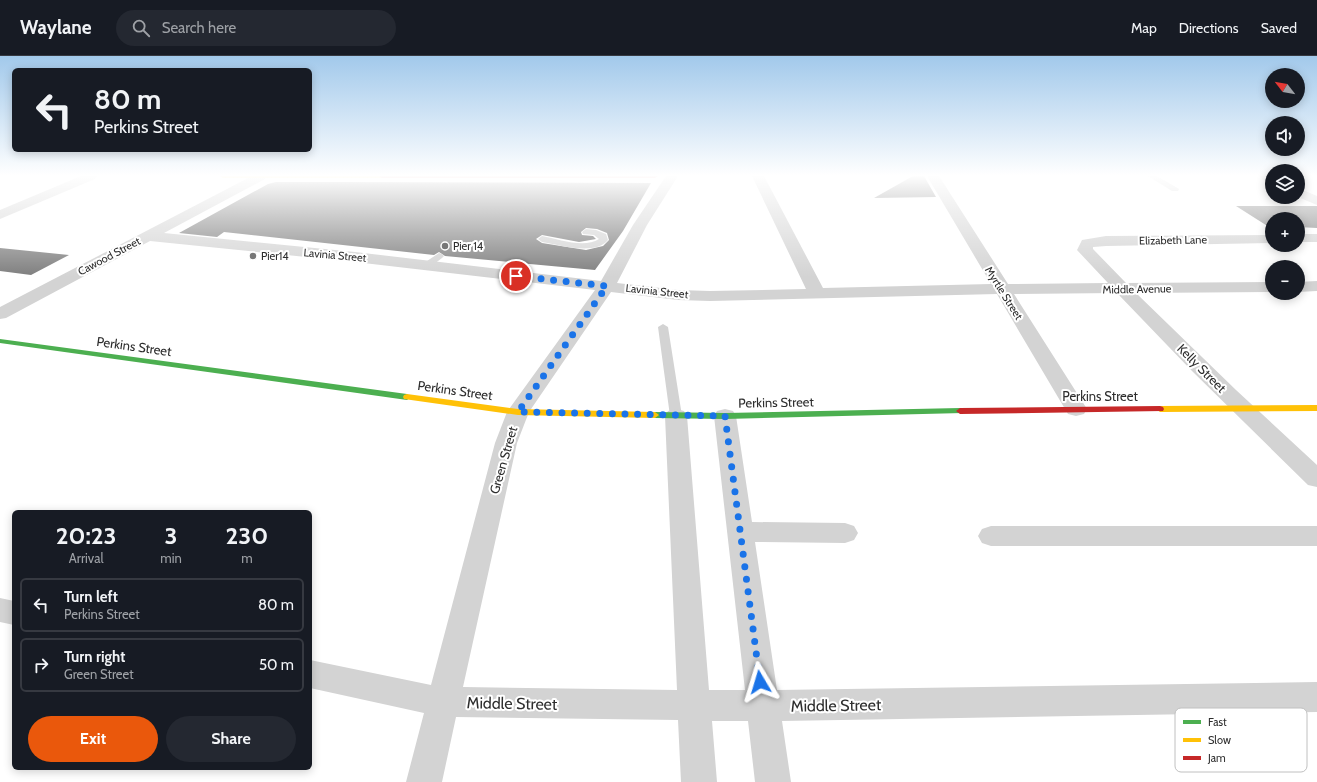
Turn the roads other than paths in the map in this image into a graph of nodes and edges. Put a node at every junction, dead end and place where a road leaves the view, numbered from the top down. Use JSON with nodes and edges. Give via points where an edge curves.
{"nodes":[{"id":1,"x":12,"y":210,"type":"edge"},
{"id":2,"x":196,"y":210,"type":"edge"},
{"id":3,"x":650,"y":210,"type":"edge"},
{"id":4,"x":775,"y":210,"type":"edge"},
{"id":5,"x":953,"y":210,"type":"edge"},
{"id":6,"x":0,"y":215,"type":"edge"},
{"id":7,"x":586,"y":232,"type":"dead end"},
{"id":8,"x":146,"y":236,"type":"junction"},
{"id":9,"x":1305,"y":238,"type":"edge"},
{"id":10,"x":1317,"y":238,"type":"edge"},
{"id":11,"x":542,"y":239,"type":"dead end"},
{"id":12,"x":1265,"y":239,"type":"edge"},
{"id":13,"x":1089,"y":254,"type":"joint"},
{"id":14,"x":607,"y":286,"type":"junction"},
{"id":15,"x":1317,"y":286,"type":"edge"},
{"id":16,"x":1265,"y":287,"type":"edge"},
{"id":17,"x":1305,"y":287,"type":"edge"},
{"id":18,"x":1001,"y":289,"type":"junction"},
{"id":19,"x":1122,"y":289,"type":"junction"},
{"id":20,"x":817,"y":293,"type":"junction"},
{"id":21,"x":0,"y":314,"type":"edge"},
{"id":22,"x":663,"y":327,"type":"dead end"},
{"id":23,"x":0,"y":341,"type":"edge"},
{"id":24,"x":1317,"y":408,"type":"edge"},
{"id":25,"x":1076,"y":409,"type":"junction"},
{"id":26,"x":1243,"y":409,"type":"junction"},
{"id":27,"x":518,"y":412,"type":"junction"},
{"id":28,"x":676,"y":416,"type":"junction"},
{"id":29,"x":725,"y":416,"type":"junction"},
{"id":30,"x":1317,"y":479,"type":"edge"},
{"id":31,"x":740,"y":532,"type":"junction"},
{"id":32,"x":845,"y":533,"type":"dead end"},
{"id":33,"x":992,"y":536,"type":"dead end"},
{"id":34,"x":1317,"y":536,"type":"edge"},
{"id":35,"x":0,"y":610,"type":"edge"},
{"id":36,"x":12,"y":613,"type":"edge"},
{"id":37,"x":312,"y":674,"type":"edge"},
{"id":38,"x":1317,"y":697,"type":"edge"},
{"id":39,"x":442,"y":702,"type":"junction"},
{"id":40,"x":694,"y":706,"type":"junction"},
{"id":41,"x":764,"y":706,"type":"junction"},
{"id":42,"x":424,"y":782,"type":"edge"},
{"id":43,"x":699,"y":782,"type":"edge"},
{"id":44,"x":773,"y":782,"type":"edge"}],
"edges":[{"from":1,"to":6,"type":"street"},
{"from":2,"to":8,"type":"street","name":"Cawood Street"},
{"from":3,"to":14,"type":"street","name":"Green Street"},
{"from":4,"to":20,"type":"street"},
{"from":5,"to":18,"type":"street","name":"Myrtle Street"},
{"from":7,"to":11,"type":"lane","via":[[600,234],[604,240],[596,245],[586,246]]},
{"from":8,"to":14,"type":"street","name":"Lavinia Street","via":[[433,261]]},
{"from":8,"to":21,"type":"street","name":"Cawood Street"},
{"from":9,"to":10,"type":"street"},
{"from":12,"to":13,"type":"street","name":"Elizabeth Lane","via":[[1100,241],[1087,243],[1085,247]]},
{"from":13,"to":19,"type":"street","name":"Kelly Street"},
{"from":14,"to":20,"type":"street","name":"Lavinia Street","via":[[678,295]]},
{"from":14,"to":27,"type":"street","name":"Green Street"},
{"from":15,"to":17,"type":"street"},
{"from":16,"to":19,"type":"street","name":"Middle Avenue"},
{"from":18,"to":19,"type":"street","name":"Middle Avenue"},
{"from":18,"to":20,"type":"street","name":"Lavinia Street"},
{"from":18,"to":25,"type":"street","name":"Myrtle Street"},
{"from":19,"to":26,"type":"street","name":"Kelly Street"},
{"from":22,"to":28,"type":"lane"},
{"from":23,"to":27,"type":"street","name":"Perkins Street"},
{"from":24,"to":26,"type":"street","name":"Perkins Street"},
{"from":25,"to":26,"type":"street","name":"Perkins Street"},
{"from":25,"to":29,"type":"street","name":"Perkins Street"},
{"from":26,"to":30,"type":"street","name":"Kelly Street"},
{"from":27,"to":28,"type":"street","name":"Perkins Street"},
{"from":27,"to":39,"type":"street","name":"Green Street","via":[[506,443]]},
{"from":28,"to":29,"type":"street","name":"Perkins Street"},
{"from":28,"to":40,"type":"street"},
{"from":29,"to":31,"type":"street"},
{"from":31,"to":32,"type":"street"},
{"from":31,"to":41,"type":"street"},
{"from":33,"to":34,"type":"street"},
{"from":35,"to":36,"type":"street"},
{"from":37,"to":39,"type":"street","name":"Middle Street"},
{"from":38,"to":41,"type":"street","name":"Middle Street"},
{"from":39,"to":40,"type":"street","name":"Middle Street"},
{"from":39,"to":42,"type":"street","name":"Green Street"},
{"from":40,"to":41,"type":"street","name":"Middle Street"},
{"from":40,"to":43,"type":"street"},
{"from":41,"to":44,"type":"street"}]}
